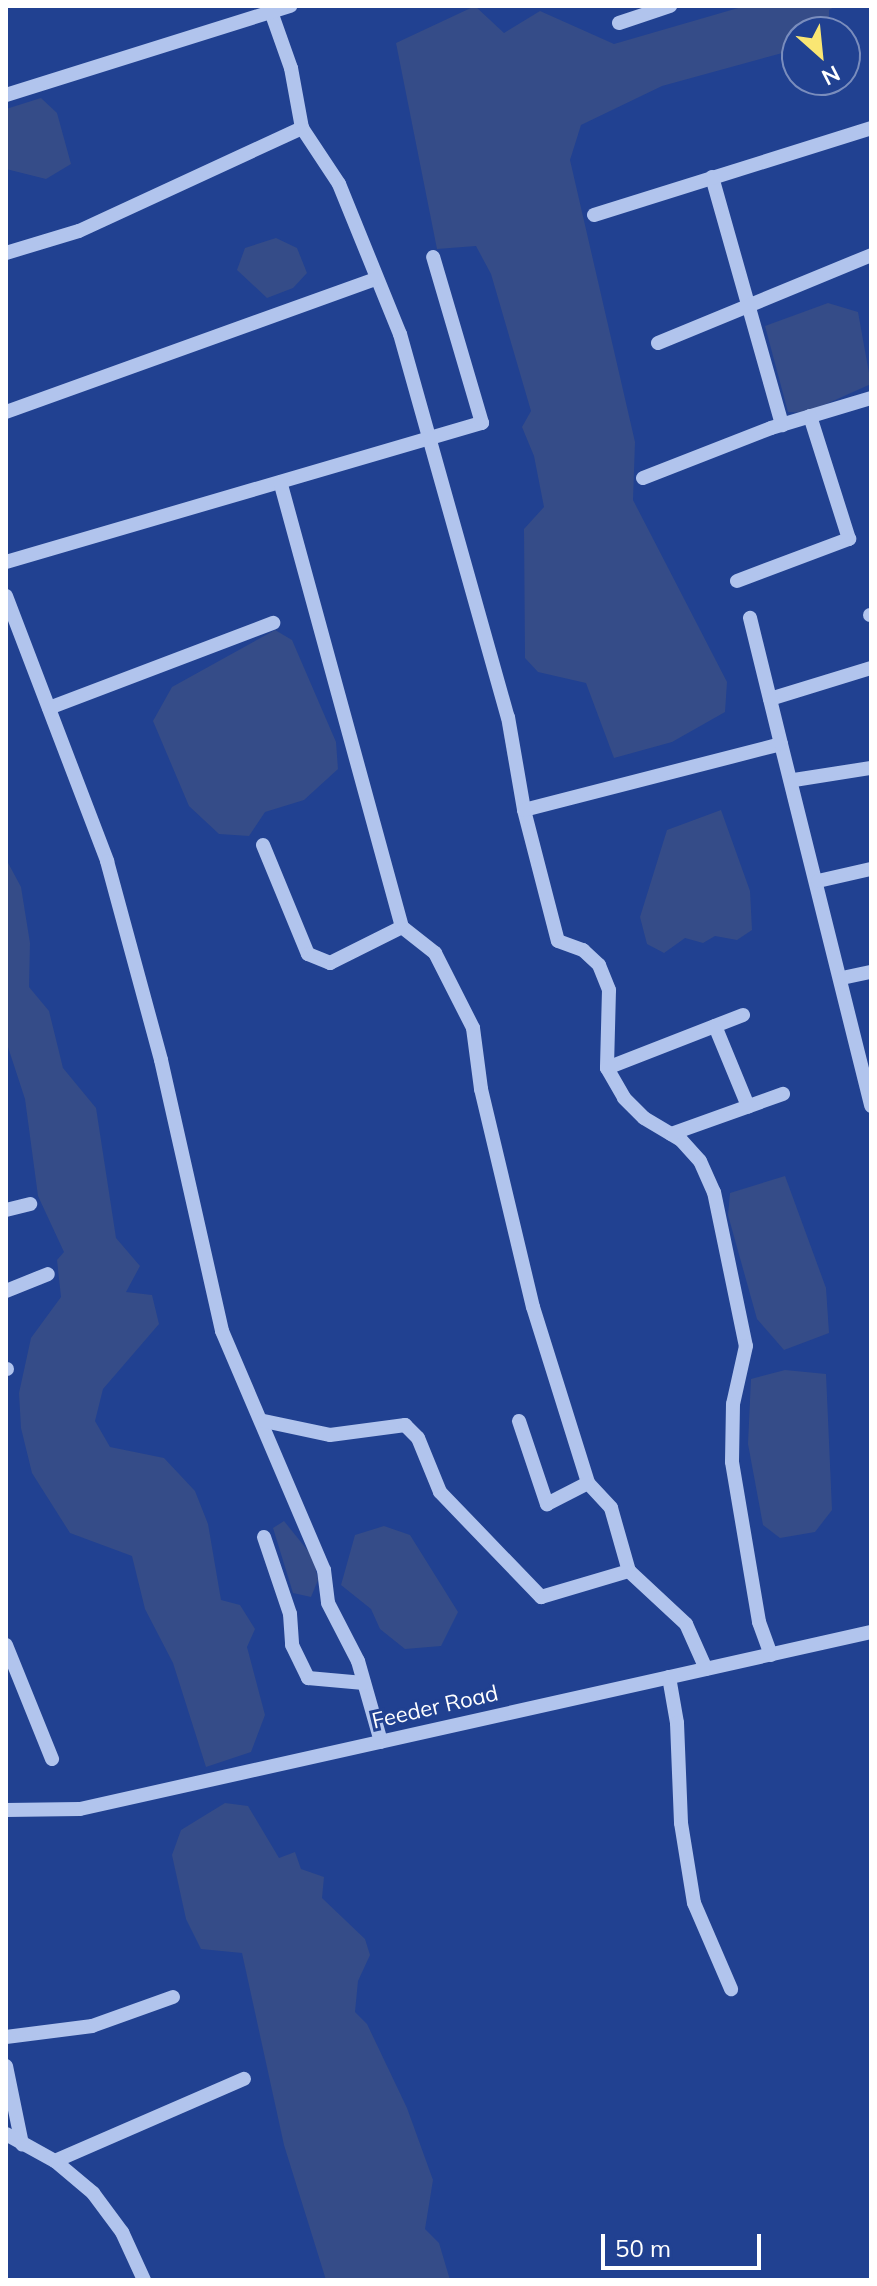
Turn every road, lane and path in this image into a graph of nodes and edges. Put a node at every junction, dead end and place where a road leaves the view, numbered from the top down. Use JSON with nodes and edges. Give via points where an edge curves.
{"nodes":[{"id":1,"x":290,"y":6,"type":"edge"},
{"id":2,"x":670,"y":6,"type":"edge"},
{"id":3,"x":270,"y":10,"type":"edge"},
{"id":4,"x":619,"y":23,"type":"dead end"},
{"id":5,"x":6,"y":95,"type":"edge"},
{"id":6,"x":302,"y":128,"type":"junction"},
{"id":7,"x":871,"y":128,"type":"edge"},
{"id":8,"x":712,"y":177,"type":"junction"},
{"id":9,"x":594,"y":215,"type":"dead end"},
{"id":10,"x":6,"y":253,"type":"edge"},
{"id":11,"x":871,"y":255,"type":"edge"},
{"id":12,"x":433,"y":257,"type":"dead end"},
{"id":13,"x":375,"y":279,"type":"junction"},
{"id":14,"x":747,"y":304,"type":"junction"},
{"id":15,"x":658,"y":343,"type":"dead end"},
{"id":16,"x":871,"y":398,"type":"edge"},
{"id":17,"x":6,"y":412,"type":"edge"},
{"id":18,"x":810,"y":416,"type":"junction"},
{"id":19,"x":782,"y":425,"type":"junction"},
{"id":20,"x":429,"y":440,"type":"junction"},
{"id":21,"x":643,"y":478,"type":"dead end"},
{"id":22,"x":280,"y":482,"type":"junction"},
{"id":23,"x":7,"y":558,"type":"edge"},
{"id":24,"x":737,"y":581,"type":"dead end"},
{"id":25,"x":6,"y":596,"type":"edge"},
{"id":26,"x":750,"y":618,"type":"dead end"},
{"id":27,"x":273,"y":623,"type":"dead end"},
{"id":28,"x":871,"y":668,"type":"edge"},
{"id":29,"x":770,"y":699,"type":"junction"},
{"id":30,"x":49,"y":708,"type":"junction"},
{"id":31,"x":781,"y":744,"type":"junction"},
{"id":32,"x":871,"y":768,"type":"edge"},
{"id":33,"x":794,"y":780,"type":"junction"},
{"id":34,"x":524,"y":810,"type":"junction"},
{"id":35,"x":263,"y":845,"type":"dead end"},
{"id":36,"x":871,"y":869,"type":"edge"},
{"id":37,"x":818,"y":881,"type":"junction"},
{"id":38,"x":402,"y":927,"type":"junction"},
{"id":39,"x":871,"y":972,"type":"edge"},
{"id":40,"x":842,"y":978,"type":"junction"},
{"id":41,"x":743,"y":1015,"type":"dead end"},
{"id":42,"x":715,"y":1026,"type":"junction"},
{"id":43,"x":607,"y":1068,"type":"junction"},
{"id":44,"x":867,"y":1073,"type":"edge"},
{"id":45,"x":783,"y":1094,"type":"dead end"},
{"id":46,"x":748,"y":1106,"type":"junction"},
{"id":47,"x":871,"y":1106,"type":"edge"},
{"id":48,"x":671,"y":1134,"type":"junction"},
{"id":49,"x":30,"y":1204,"type":"dead end"},
{"id":50,"x":6,"y":1210,"type":"edge"},
{"id":51,"x":48,"y":1274,"type":"dead end"},
{"id":52,"x":6,"y":1291,"type":"edge"},
{"id":53,"x":264,"y":1421,"type":"junction"},
{"id":54,"x":519,"y":1421,"type":"dead end"},
{"id":55,"x":588,"y":1483,"type":"junction"},
{"id":56,"x":264,"y":1537,"type":"dead end"},
{"id":57,"x":629,"y":1571,"type":"junction"},
{"id":58,"x":871,"y":1632,"type":"edge"},
{"id":59,"x":6,"y":1645,"type":"edge"},
{"id":60,"x":771,"y":1655,"type":"junction"},
{"id":61,"x":706,"y":1669,"type":"junction"},
{"id":62,"x":669,"y":1677,"type":"junction"},
{"id":63,"x":364,"y":1683,"type":"junction"},
{"id":64,"x":381,"y":1742,"type":"junction"},
{"id":65,"x":52,"y":1759,"type":"dead end"},
{"id":66,"x":6,"y":1810,"type":"edge"},
{"id":67,"x":731,"y":1989,"type":"dead end"},
{"id":68,"x":173,"y":1997,"type":"dead end"},
{"id":69,"x":6,"y":2037,"type":"edge"},
{"id":70,"x":6,"y":2066,"type":"edge"},
{"id":71,"x":244,"y":2079,"type":"dead end"},
{"id":72,"x":6,"y":2134,"type":"edge"},
{"id":73,"x":22,"y":2144,"type":"junction"},
{"id":74,"x":55,"y":2161,"type":"junction"},
{"id":75,"x":144,"y":2280,"type":"edge"}],
"edges":[{"from":1,"to":3,"type":"street"},
{"from":2,"to":4,"type":"street"},
{"from":3,"to":5,"type":"street"},
{"from":3,"to":6,"type":"street","via":[[291,68]]},
{"from":6,"to":10,"type":"street","via":[[79,231]]},
{"from":6,"to":13,"type":"street","via":[[339,184]]},
{"from":7,"to":8,"type":"street"},
{"from":8,"to":9,"type":"street"},
{"from":8,"to":14,"type":"street"},
{"from":11,"to":14,"type":"street"},
{"from":12,"to":20,"type":"street","via":[[482,423]]},
{"from":13,"to":17,"type":"street"},
{"from":13,"to":20,"type":"street","via":[[400,334]]},
{"from":14,"to":15,"type":"street"},
{"from":14,"to":19,"type":"street"},
{"from":16,"to":18,"type":"street"},
{"from":18,"to":19,"type":"street"},
{"from":18,"to":24,"type":"street","via":[[849,539]]},
{"from":19,"to":21,"type":"street"},
{"from":20,"to":22,"type":"street"},
{"from":20,"to":34,"type":"street","via":[[508,717]]},
{"from":22,"to":23,"type":"street"},
{"from":22,"to":38,"type":"street"},
{"from":25,"to":30,"type":"street"},
{"from":26,"to":29,"type":"street"},
{"from":27,"to":30,"type":"street"},
{"from":28,"to":29,"type":"street"},
{"from":29,"to":31,"type":"street"},
{"from":30,"to":53,"type":"street","via":[[107,861],[161,1060],[222,1331]]},
{"from":31,"to":33,"type":"street"},
{"from":31,"to":34,"type":"street"},
{"from":32,"to":33,"type":"street"},
{"from":33,"to":37,"type":"street"},
{"from":34,"to":43,"type":"street","via":[[558,941],[583,950],[599,965],[609,990]]},
{"from":35,"to":38,"type":"street","via":[[308,954],[330,963]]},
{"from":36,"to":37,"type":"street"},
{"from":37,"to":40,"type":"street"},
{"from":38,"to":55,"type":"street","via":[[435,953],[473,1028],[481,1089],[533,1307]]},
{"from":39,"to":40,"type":"street"},
{"from":40,"to":44,"type":"street"},
{"from":41,"to":42,"type":"street"},
{"from":42,"to":43,"type":"street"},
{"from":42,"to":46,"type":"street"},
{"from":43,"to":48,"type":"street","via":[[624,1098]]},
{"from":44,"to":47,"type":"street"},
{"from":45,"to":46,"type":"street"},
{"from":46,"to":48,"type":"street"},
{"from":48,"to":60,"type":"street","via":[[700,1161],[714,1192],[739,1296],[746,1346],[733,1404],[732,1462],[759,1622]]},
{"from":49,"to":50,"type":"street"},
{"from":51,"to":52,"type":"street"},
{"from":53,"to":57,"type":"street","via":[[330,1435],[405,1425],[418,1438],[440,1492],[469,1528],[490,1538],[521,1570],[541,1597]]},
{"from":53,"to":63,"type":"street","via":[[324,1570],[328,1603]]},
{"from":54,"to":55,"type":"street","via":[[547,1504]]},
{"from":55,"to":57,"type":"street","via":[[611,1508]]},
{"from":56,"to":63,"type":"street","via":[[290,1614],[292,1645],[308,1678]]},
{"from":57,"to":61,"type":"street","via":[[686,1624]]},
{"from":58,"to":60,"type":"street","name":"Feeder Road"},
{"from":59,"to":65,"type":"street"},
{"from":60,"to":61,"type":"street","name":"Feeder Road"},
{"from":61,"to":62,"type":"street","name":"Feeder Road"},
{"from":62,"to":64,"type":"street","name":"Feeder Road"},
{"from":62,"to":67,"type":"street","via":[[677,1723],[681,1823],[694,1903]]},
{"from":63,"to":64,"type":"street"},
{"from":64,"to":66,"type":"street","name":"Feeder Road","via":[[80,1809]]},
{"from":68,"to":69,"type":"street","via":[[92,2026]]},
{"from":70,"to":73,"type":"street"},
{"from":71,"to":74,"type":"street"},
{"from":72,"to":73,"type":"street"},
{"from":73,"to":74,"type":"street"},
{"from":74,"to":75,"type":"street","via":[[93,2193],[122,2232]]}]}
